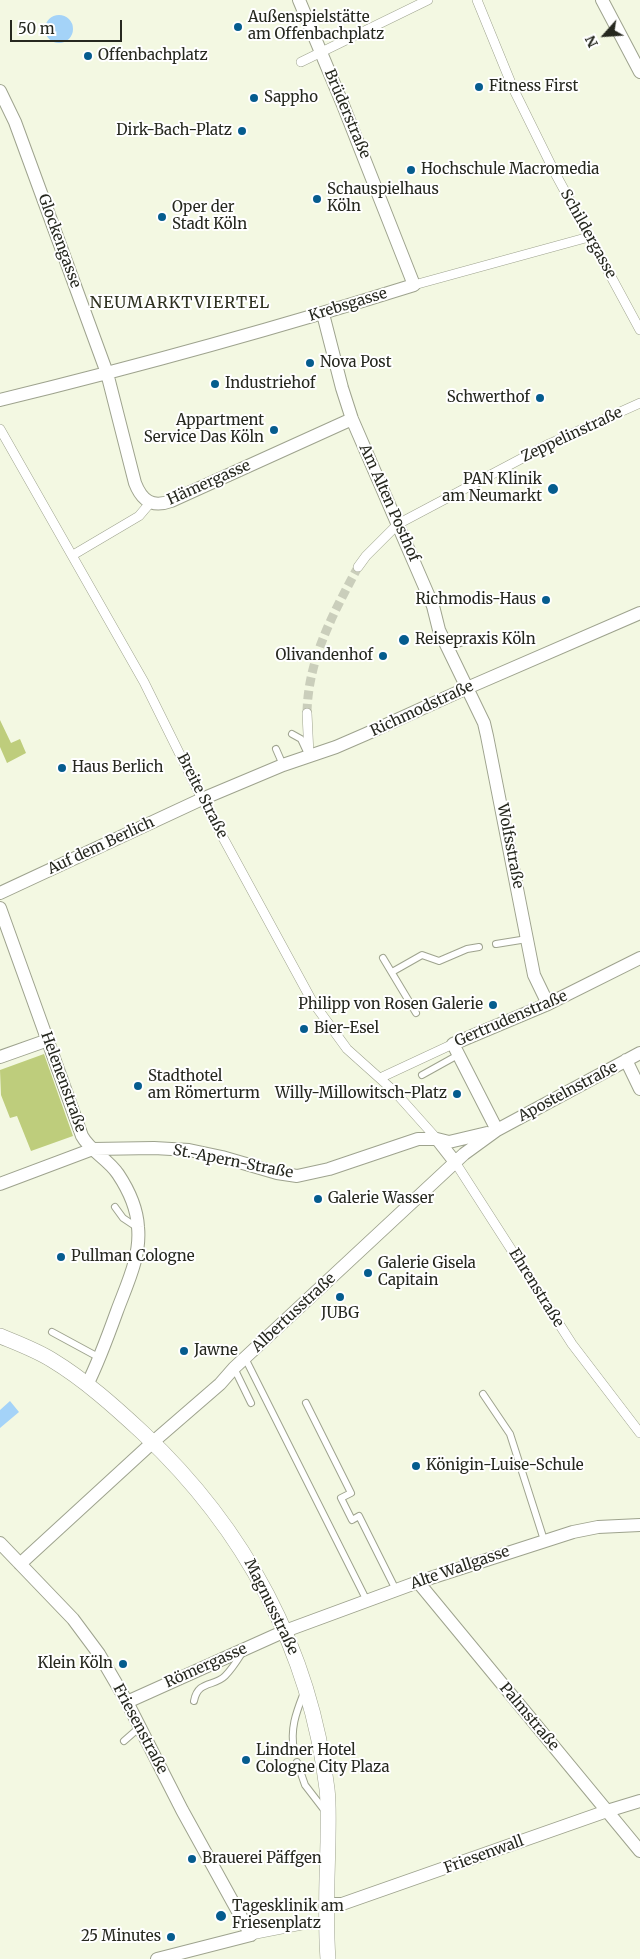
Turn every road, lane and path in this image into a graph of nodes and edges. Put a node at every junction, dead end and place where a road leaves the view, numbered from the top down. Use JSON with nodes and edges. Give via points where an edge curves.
{"nodes":[{"id":1,"x":299,"y":0,"type":"edge"},
{"id":2,"x":428,"y":0,"type":"edge"},
{"id":3,"x":477,"y":0,"type":"edge"},
{"id":4,"x":602,"y":0,"type":"edge"},
{"id":5,"x":320,"y":52,"type":"junction"},
{"id":6,"x":301,"y":62,"type":"dead end"},
{"id":7,"x":640,"y":72,"type":"edge"},
{"id":8,"x":0,"y":91,"type":"edge"},
{"id":9,"x":589,"y":237,"type":"junction"},
{"id":10,"x":414,"y":285,"type":"junction"},
{"id":11,"x":323,"y":314,"type":"junction"},
{"id":12,"x":640,"y":330,"type":"edge"},
{"id":13,"x":108,"y":373,"type":"junction"},
{"id":14,"x":0,"y":400,"type":"edge"},
{"id":15,"x":640,"y":403,"type":"edge"},
{"id":16,"x":352,"y":419,"type":"junction"},
{"id":17,"x":0,"y":429,"type":"edge"},
{"id":18,"x":150,"y":503,"type":"junction"},
{"id":19,"x":398,"y":524,"type":"junction"},
{"id":20,"x":73,"y":555,"type":"junction"},
{"id":21,"x":358,"y":567,"type":"tunnel mouth"},
{"id":22,"x":640,"y":613,"type":"edge"},
{"id":23,"x":467,"y":640,"type":"dead end"},
{"id":24,"x":448,"y":648,"type":"junction"},
{"id":25,"x":467,"y":688,"type":"junction"},
{"id":26,"x":307,"y":713,"type":"tunnel mouth"},
{"id":27,"x":292,"y":734,"type":"dead end"},
{"id":28,"x":276,"y":748,"type":"dead end"},
{"id":29,"x":308,"y":756,"type":"junction"},
{"id":30,"x":283,"y":765,"type":"junction"},
{"id":31,"x":202,"y":799,"type":"junction"},
{"id":32,"x":0,"y":893,"type":"edge"},
{"id":33,"x":0,"y":908,"type":"edge"},
{"id":34,"x":527,"y":939,"type":"junction"},
{"id":35,"x":496,"y":944,"type":"dead end"},
{"id":36,"x":479,"y":947,"type":"dead end"},
{"id":37,"x":383,"y":958,"type":"dead end"},
{"id":38,"x":640,"y":958,"type":"edge"},
{"id":39,"x":392,"y":972,"type":"junction"},
{"id":40,"x":548,"y":1004,"type":"junction"},
{"id":41,"x":416,"y":1013,"type":"dead end"},
{"id":42,"x":48,"y":1040,"type":"junction"},
{"id":43,"x":455,"y":1049,"type":"junction"},
{"id":44,"x":640,"y":1054,"type":"edge"},
{"id":45,"x":0,"y":1057,"type":"edge"},
{"id":46,"x":626,"y":1060,"type":"junction"},
{"id":47,"x":422,"y":1075,"type":"dead end"},
{"id":48,"x":380,"y":1078,"type":"junction"},
{"id":49,"x":640,"y":1089,"type":"edge"},
{"id":50,"x":497,"y":1130,"type":"junction"},
{"id":51,"x":437,"y":1139,"type":"junction"},
{"id":52,"x":93,"y":1149,"type":"junction"},
{"id":53,"x":455,"y":1162,"type":"junction"},
{"id":54,"x":0,"y":1184,"type":"edge"},
{"id":55,"x":115,"y":1207,"type":"dead end"},
{"id":56,"x":138,"y":1228,"type":"junction"},
{"id":57,"x":52,"y":1332,"type":"dead end"},
{"id":58,"x":0,"y":1336,"type":"edge"},
{"id":59,"x":249,"y":1354,"type":"junction"},
{"id":60,"x":100,"y":1358,"type":"junction"},
{"id":61,"x":234,"y":1368,"type":"junction"},
{"id":62,"x":87,"y":1385,"type":"junction"},
{"id":63,"x":483,"y":1394,"type":"dead end"},
{"id":64,"x":251,"y":1403,"type":"dead end"},
{"id":65,"x":306,"y":1403,"type":"dead end"},
{"id":66,"x":640,"y":1433,"type":"edge"},
{"id":67,"x":153,"y":1442,"type":"junction"},
{"id":68,"x":640,"y":1525,"type":"edge"},
{"id":69,"x":544,"y":1540,"type":"junction"},
{"id":70,"x":0,"y":1542,"type":"edge"},
{"id":71,"x":20,"y":1564,"type":"junction"},
{"id":72,"x":418,"y":1582,"type":"junction"},
{"id":73,"x":396,"y":1590,"type":"junction"},
{"id":74,"x":367,"y":1602,"type":"junction"},
{"id":75,"x":285,"y":1632,"type":"junction"},
{"id":76,"x":246,"y":1648,"type":"junction"},
{"id":77,"x":306,"y":1689,"type":"junction"},
{"id":78,"x":127,"y":1702,"type":"junction"},
{"id":79,"x":194,"y":1702,"type":"dead end"},
{"id":80,"x":140,"y":1727,"type":"junction"},
{"id":81,"x":124,"y":1741,"type":"dead end"},
{"id":82,"x":294,"y":1750,"type":"dead end"},
{"id":83,"x":298,"y":1762,"type":"dead end"},
{"id":84,"x":640,"y":1800,"type":"edge"},
{"id":85,"x":607,"y":1810,"type":"junction"},
{"id":86,"x":328,"y":1816,"type":"junction"},
{"id":87,"x":640,"y":1851,"type":"edge"},
{"id":88,"x":326,"y":1904,"type":"junction"},
{"id":89,"x":326,"y":1924,"type":"junction"},
{"id":90,"x":250,"y":1935,"type":"junction"},
{"id":91,"x":157,"y":1959,"type":"edge"},
{"id":92,"x":328,"y":1959,"type":"edge"}],
"edges":[{"from":1,"to":5,"type":"street","name":"Brüderstraße"},
{"from":2,"to":5,"type":"street"},
{"from":3,"to":9,"type":"street","name":"Schildergasse","via":[[514,88]]},
{"from":4,"to":7,"type":"street"},
{"from":5,"to":6,"type":"street"},
{"from":5,"to":10,"type":"street","name":"Brüderstraße"},
{"from":8,"to":13,"type":"street","name":"Glockengasse","via":[[15,122]]},
{"from":9,"to":10,"type":"street","name":"Krebsgasse"},
{"from":9,"to":12,"type":"street","name":"Schildergasse"},
{"from":10,"to":11,"type":"street","name":"Krebsgasse"},
{"from":11,"to":13,"type":"street","name":"Krebsgasse"},
{"from":11,"to":16,"type":"street","name":"Am Alten Posthof"},
{"from":13,"to":14,"type":"street","name":"Krebsgasse"},
{"from":13,"to":18,"type":"street","name":"Glockengasse","via":[[135,484],[143,499]]},
{"from":15,"to":19,"type":"street","name":"Zeppelinstraße","via":[[549,444]]},
{"from":16,"to":18,"type":"street","name":"Hämergasse","via":[[163,504]]},
{"from":16,"to":19,"type":"street","name":"Am Alten Posthof"},
{"from":17,"to":20,"type":"street","name":"Breite Straße"},
{"from":18,"to":20,"type":"street","name":"Hämergasse","via":[[139,516]]},
{"from":19,"to":21,"type":"street","name":"Zeppelinstraße"},
{"from":19,"to":24,"type":"street","name":"Am Alten Posthof"},
{"from":20,"to":31,"type":"street","name":"Breite Straße","via":[[144,682]]},
{"from":22,"to":25,"type":"street","name":"Richmodstraße"},
{"from":23,"to":24,"type":"lane"},
{"from":24,"to":25,"type":"street","name":"Am Alten Posthof"},
{"from":25,"to":29,"type":"street","name":"Richmodstraße","via":[[336,747]]},
{"from":25,"to":34,"type":"street","name":"Wolfsstraße","via":[[484,723],[495,795]]},
{"from":26,"to":29,"type":"street"},
{"from":27,"to":29,"type":"lane","via":[[301,739]]},
{"from":28,"to":30,"type":"lane"},
{"from":29,"to":30,"type":"street","name":"Richmodstraße"},
{"from":30,"to":31,"type":"street","name":"Richmodstraße"},
{"from":31,"to":32,"type":"street","name":"Auf dem Berlich"},
{"from":31,"to":48,"type":"street","name":"Breite Straße","via":[[312,1001],[346,1049]]},
{"from":33,"to":42,"type":"street","name":"Helenenstraße"},
{"from":34,"to":35,"type":"lane"},
{"from":34,"to":40,"type":"street","name":"Wolfsstraße","via":[[534,975]]},
{"from":36,"to":39,"type":"lane","via":[[439,961],[422,954]]},
{"from":37,"to":39,"type":"lane"},
{"from":38,"to":40,"type":"street","name":"Gertrudenstraße"},
{"from":39,"to":41,"type":"lane"},
{"from":40,"to":43,"type":"street","name":"Gertrudenstraße"},
{"from":42,"to":45,"type":"street"},
{"from":42,"to":52,"type":"street","name":"Helenenstraße","via":[[82,1136]]},
{"from":43,"to":47,"type":"lane"},
{"from":43,"to":48,"type":"street","name":"Gertrudenstraße"},
{"from":43,"to":50,"type":"street"},
{"from":44,"to":46,"type":"street","name":"Apostelnstraße"},
{"from":46,"to":49,"type":"street"},
{"from":46,"to":50,"type":"street","name":"Apostelnstraße"},
{"from":48,"to":51,"type":"street","name":"Breite Straße"},
{"from":50,"to":51,"type":"street","name":"Apostelnstraße","via":[[450,1142]]},
{"from":50,"to":53,"type":"street","name":"Apostelnstraße"},
{"from":51,"to":52,"type":"street","name":"St.-Apern-Straße","via":[[418,1139],[296,1176],[189,1150]]},
{"from":51,"to":53,"type":"street","name":"Ehrenstraße"},
{"from":52,"to":54,"type":"street","name":"St.-Apern-Straße"},
{"from":52,"to":56,"type":"street","name":"Helenenstraße","via":[[118,1172],[133,1206]]},
{"from":53,"to":59,"type":"street","name":"Albertusstraße"},
{"from":53,"to":66,"type":"street","name":"Ehrenstraße","via":[[572,1344]]},
{"from":55,"to":56,"type":"lane","via":[[123,1218]]},
{"from":56,"to":60,"type":"street","name":"Helenenstraße","via":[[136,1258]]},
{"from":57,"to":60,"type":"lane"},
{"from":58,"to":62,"type":"street","name":"Magnusstraße","via":[[51,1359]]},
{"from":59,"to":61,"type":"street","name":"Albertusstraße"},
{"from":59,"to":74,"type":"lane"},
{"from":60,"to":62,"type":"street","name":"Helenenstraße"},
{"from":61,"to":64,"type":"lane"},
{"from":61,"to":67,"type":"street","name":"Albertusstraße"},
{"from":62,"to":67,"type":"street","name":"Magnusstraße"},
{"from":63,"to":69,"type":"lane","via":[[510,1434]]},
{"from":65,"to":73,"type":"lane","via":[[351,1493],[341,1498],[352,1520],[359,1516]]},
{"from":67,"to":71,"type":"street","name":"Albertusstraße"},
{"from":67,"to":75,"type":"street","name":"Magnusstraße","via":[[198,1489],[220,1518],[256,1574]]},
{"from":68,"to":69,"type":"street","name":"Alte Wallgasse","via":[[598,1527]]},
{"from":69,"to":72,"type":"street","name":"Alte Wallgasse"},
{"from":70,"to":71,"type":"street","name":"Friesenstraße"},
{"from":71,"to":78,"type":"street","name":"Friesenstraße","via":[[73,1619],[100,1654]]},
{"from":72,"to":73,"type":"street","name":"Alte Wallgasse"},
{"from":72,"to":85,"type":"street","name":"Palmstraße"},
{"from":73,"to":74,"type":"street","name":"Alte Wallgasse"},
{"from":74,"to":75,"type":"street","name":"Alte Wallgasse"},
{"from":75,"to":76,"type":"street","name":"Römergasse"},
{"from":75,"to":77,"type":"street","name":"Magnusstraße"},
{"from":76,"to":78,"type":"street","name":"Römergasse"},
{"from":76,"to":79,"type":"lane","via":[[223,1678],[198,1690]]},
{"from":77,"to":82,"type":"lane","via":[[294,1717]]},
{"from":77,"to":86,"type":"street","name":"Magnusstraße","via":[[320,1741],[328,1791]]},
{"from":78,"to":80,"type":"street","name":"Friesenstraße"},
{"from":80,"to":81,"type":"lane"},
{"from":80,"to":90,"type":"street","name":"Friesenstraße"},
{"from":83,"to":86,"type":"lane","via":[[306,1785]]},
{"from":84,"to":85,"type":"street","name":"Friesenwall"},
{"from":85,"to":87,"type":"street","name":"Palmstraße"},
{"from":85,"to":88,"type":"street","name":"Friesenwall","via":[[342,1904]]},
{"from":86,"to":88,"type":"street","name":"Magnusstraße"},
{"from":88,"to":89,"type":"street","name":"Magnusstraße"},
{"from":89,"to":90,"type":"street"},
{"from":89,"to":92,"type":"street","name":"Magnusstraße"},
{"from":90,"to":91,"type":"street"}]}
